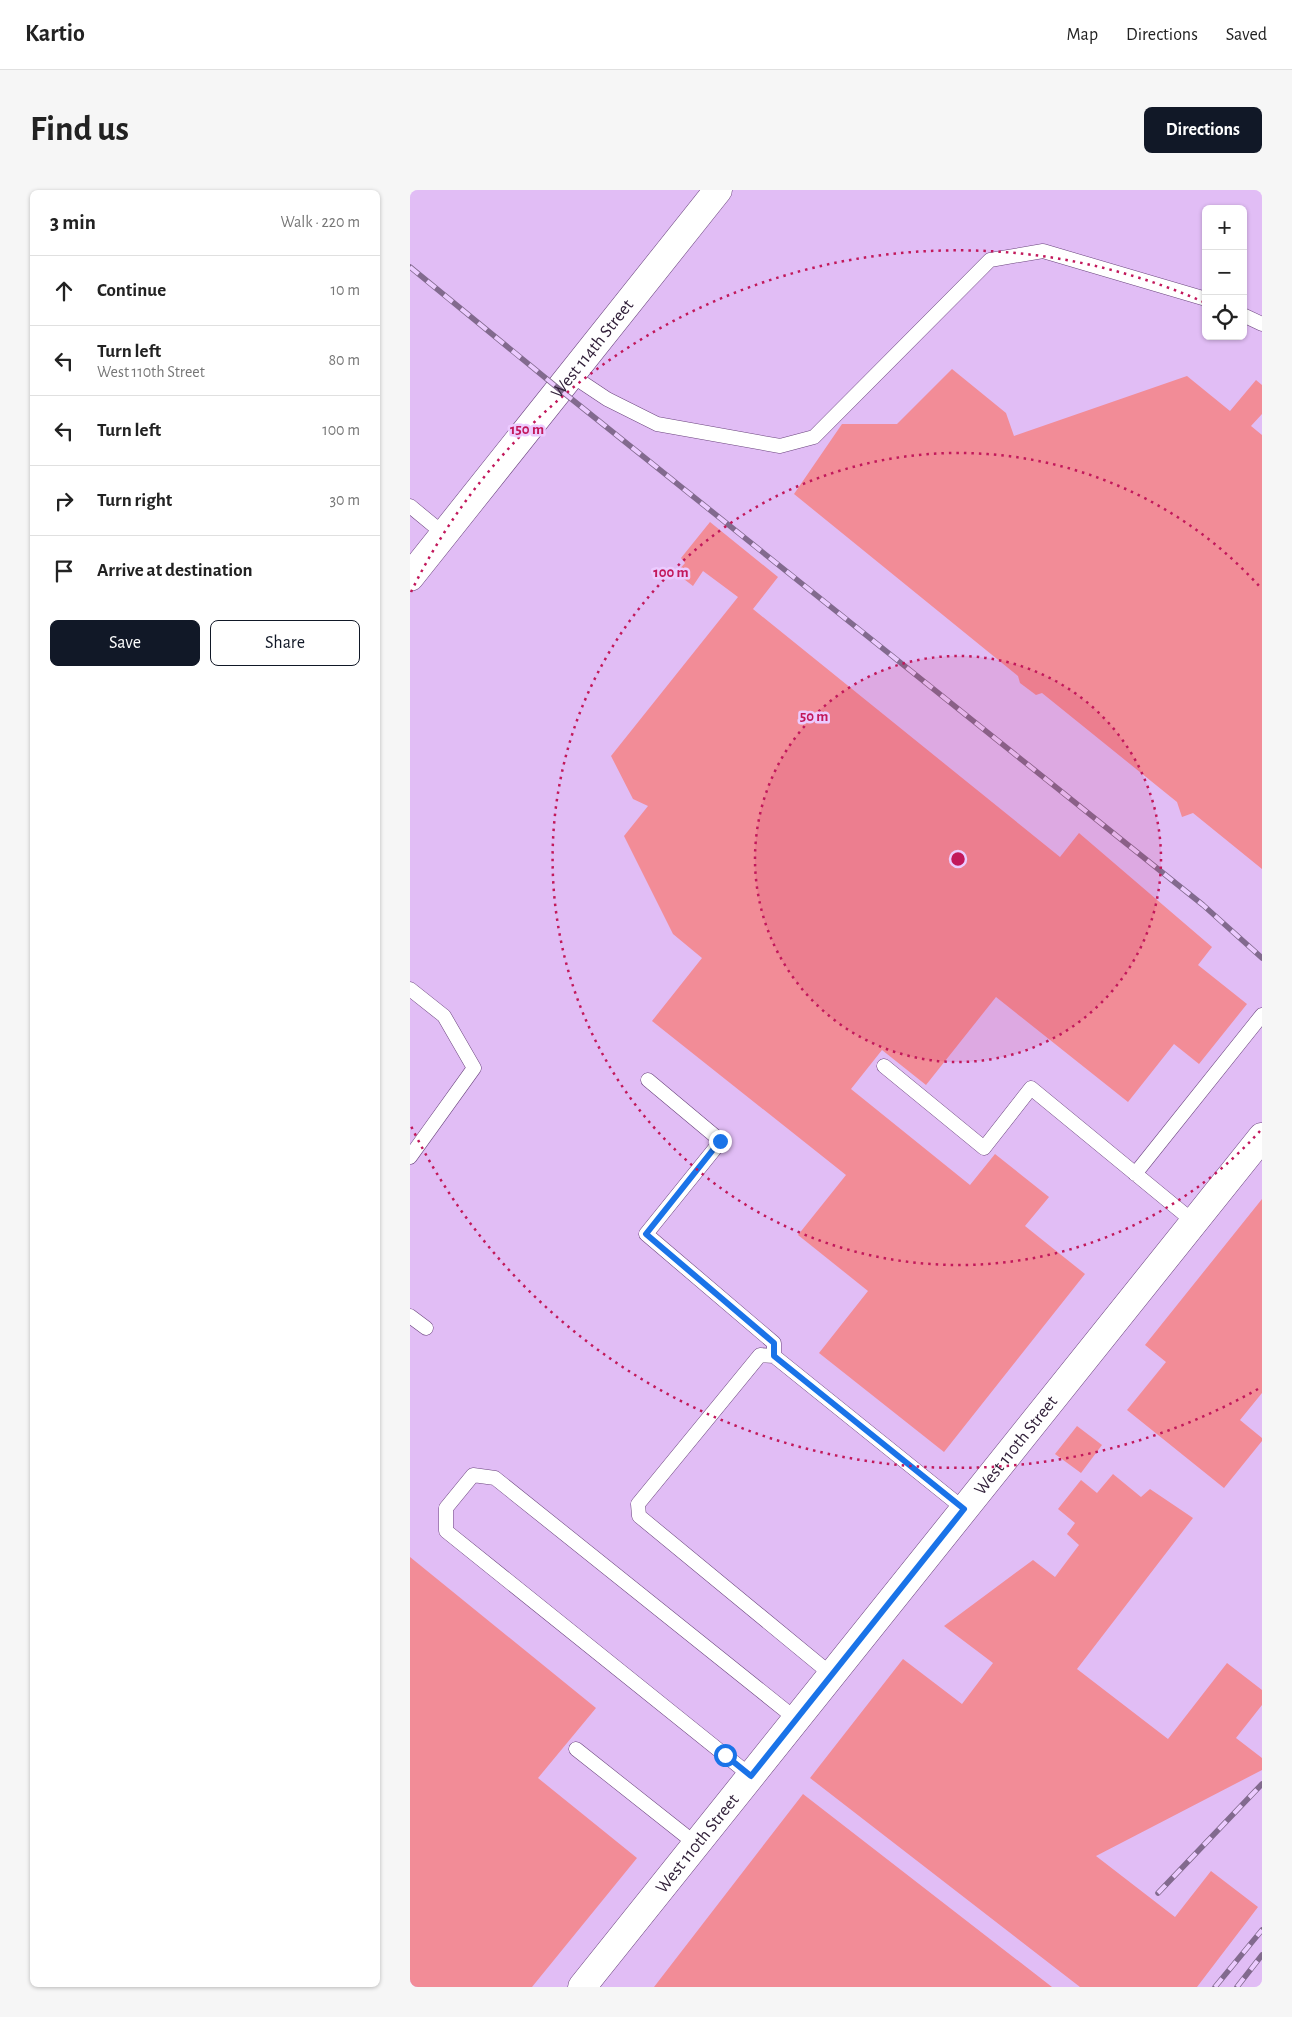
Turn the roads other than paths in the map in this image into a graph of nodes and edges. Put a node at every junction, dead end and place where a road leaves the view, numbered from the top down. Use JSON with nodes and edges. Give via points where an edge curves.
{"nodes":[{"id":1,"x":718,"y":190,"type":"edge"},
{"id":2,"x":1202,"y":298,"type":"edge"},
{"id":3,"x":1247,"y":317,"type":"edge"},
{"id":4,"x":1262,"y":324,"type":"edge"},
{"id":5,"x":571,"y":376,"type":"junction"},
{"id":6,"x":410,"y":506,"type":"edge"},
{"id":7,"x":444,"y":534,"type":"junction"},
{"id":8,"x":410,"y":577,"type":"edge"},
{"id":9,"x":410,"y":988,"type":"edge"},
{"id":10,"x":1262,"y":1015,"type":"edge"},
{"id":11,"x":884,"y":1066,"type":"dead end"},
{"id":12,"x":648,"y":1080,"type":"dead end"},
{"id":13,"x":1262,"y":1137,"type":"edge"},
{"id":14,"x":410,"y":1157,"type":"edge"},
{"id":15,"x":1135,"y":1174,"type":"junction"},
{"id":16,"x":1194,"y":1222,"type":"junction"},
{"id":17,"x":410,"y":1316,"type":"edge"},
{"id":18,"x":426,"y":1328,"type":"dead end"},
{"id":19,"x":774,"y":1356,"type":"junction"},
{"id":20,"x":964,"y":1509,"type":"junction"},
{"id":21,"x":832,"y":1675,"type":"junction"},
{"id":22,"x":796,"y":1719,"type":"junction"},
{"id":23,"x":576,"y":1749,"type":"dead end"},
{"id":24,"x":751,"y":1776,"type":"junction"},
{"id":25,"x":696,"y":1844,"type":"junction"},
{"id":26,"x":582,"y":1987,"type":"edge"}],
"edges":[{"from":1,"to":5,"type":"street","name":"West 114th Street"},
{"from":2,"to":5,"type":"lane","via":[[1043,251],[990,260],[814,437],[780,446],[657,424]]},
{"from":3,"to":4,"type":"lane"},
{"from":5,"to":7,"type":"street","name":"West 114th Street"},
{"from":6,"to":7,"type":"lane"},
{"from":7,"to":8,"type":"street","name":"West 114th Street"},
{"from":9,"to":14,"type":"lane","via":[[444,1016],[474,1068]]},
{"from":10,"to":15,"type":"lane"},
{"from":11,"to":15,"type":"lane","via":[[984,1148],[1031,1088]]},
{"from":12,"to":19,"type":"lane","via":[[720,1141],[646,1234],[774,1343]]},
{"from":13,"to":16,"type":"street","name":"West 110th Street"},
{"from":15,"to":16,"type":"lane"},
{"from":16,"to":20,"type":"street","name":"West 110th Street"},
{"from":17,"to":18,"type":"lane"},
{"from":19,"to":20,"type":"lane"},
{"from":19,"to":21,"type":"lane","via":[[760,1355],[638,1504],[639,1516]]},
{"from":20,"to":21,"type":"street","name":"West 110th Street"},
{"from":21,"to":22,"type":"street","name":"West 110th Street"},
{"from":22,"to":24,"type":"street","name":"West 110th Street"},
{"from":22,"to":24,"type":"lane","via":[[495,1478],[473,1475],[446,1508],[446,1530]]},
{"from":23,"to":25,"type":"lane"},
{"from":24,"to":25,"type":"street","name":"West 110th Street"},
{"from":25,"to":26,"type":"street","name":"West 110th Street"}]}
